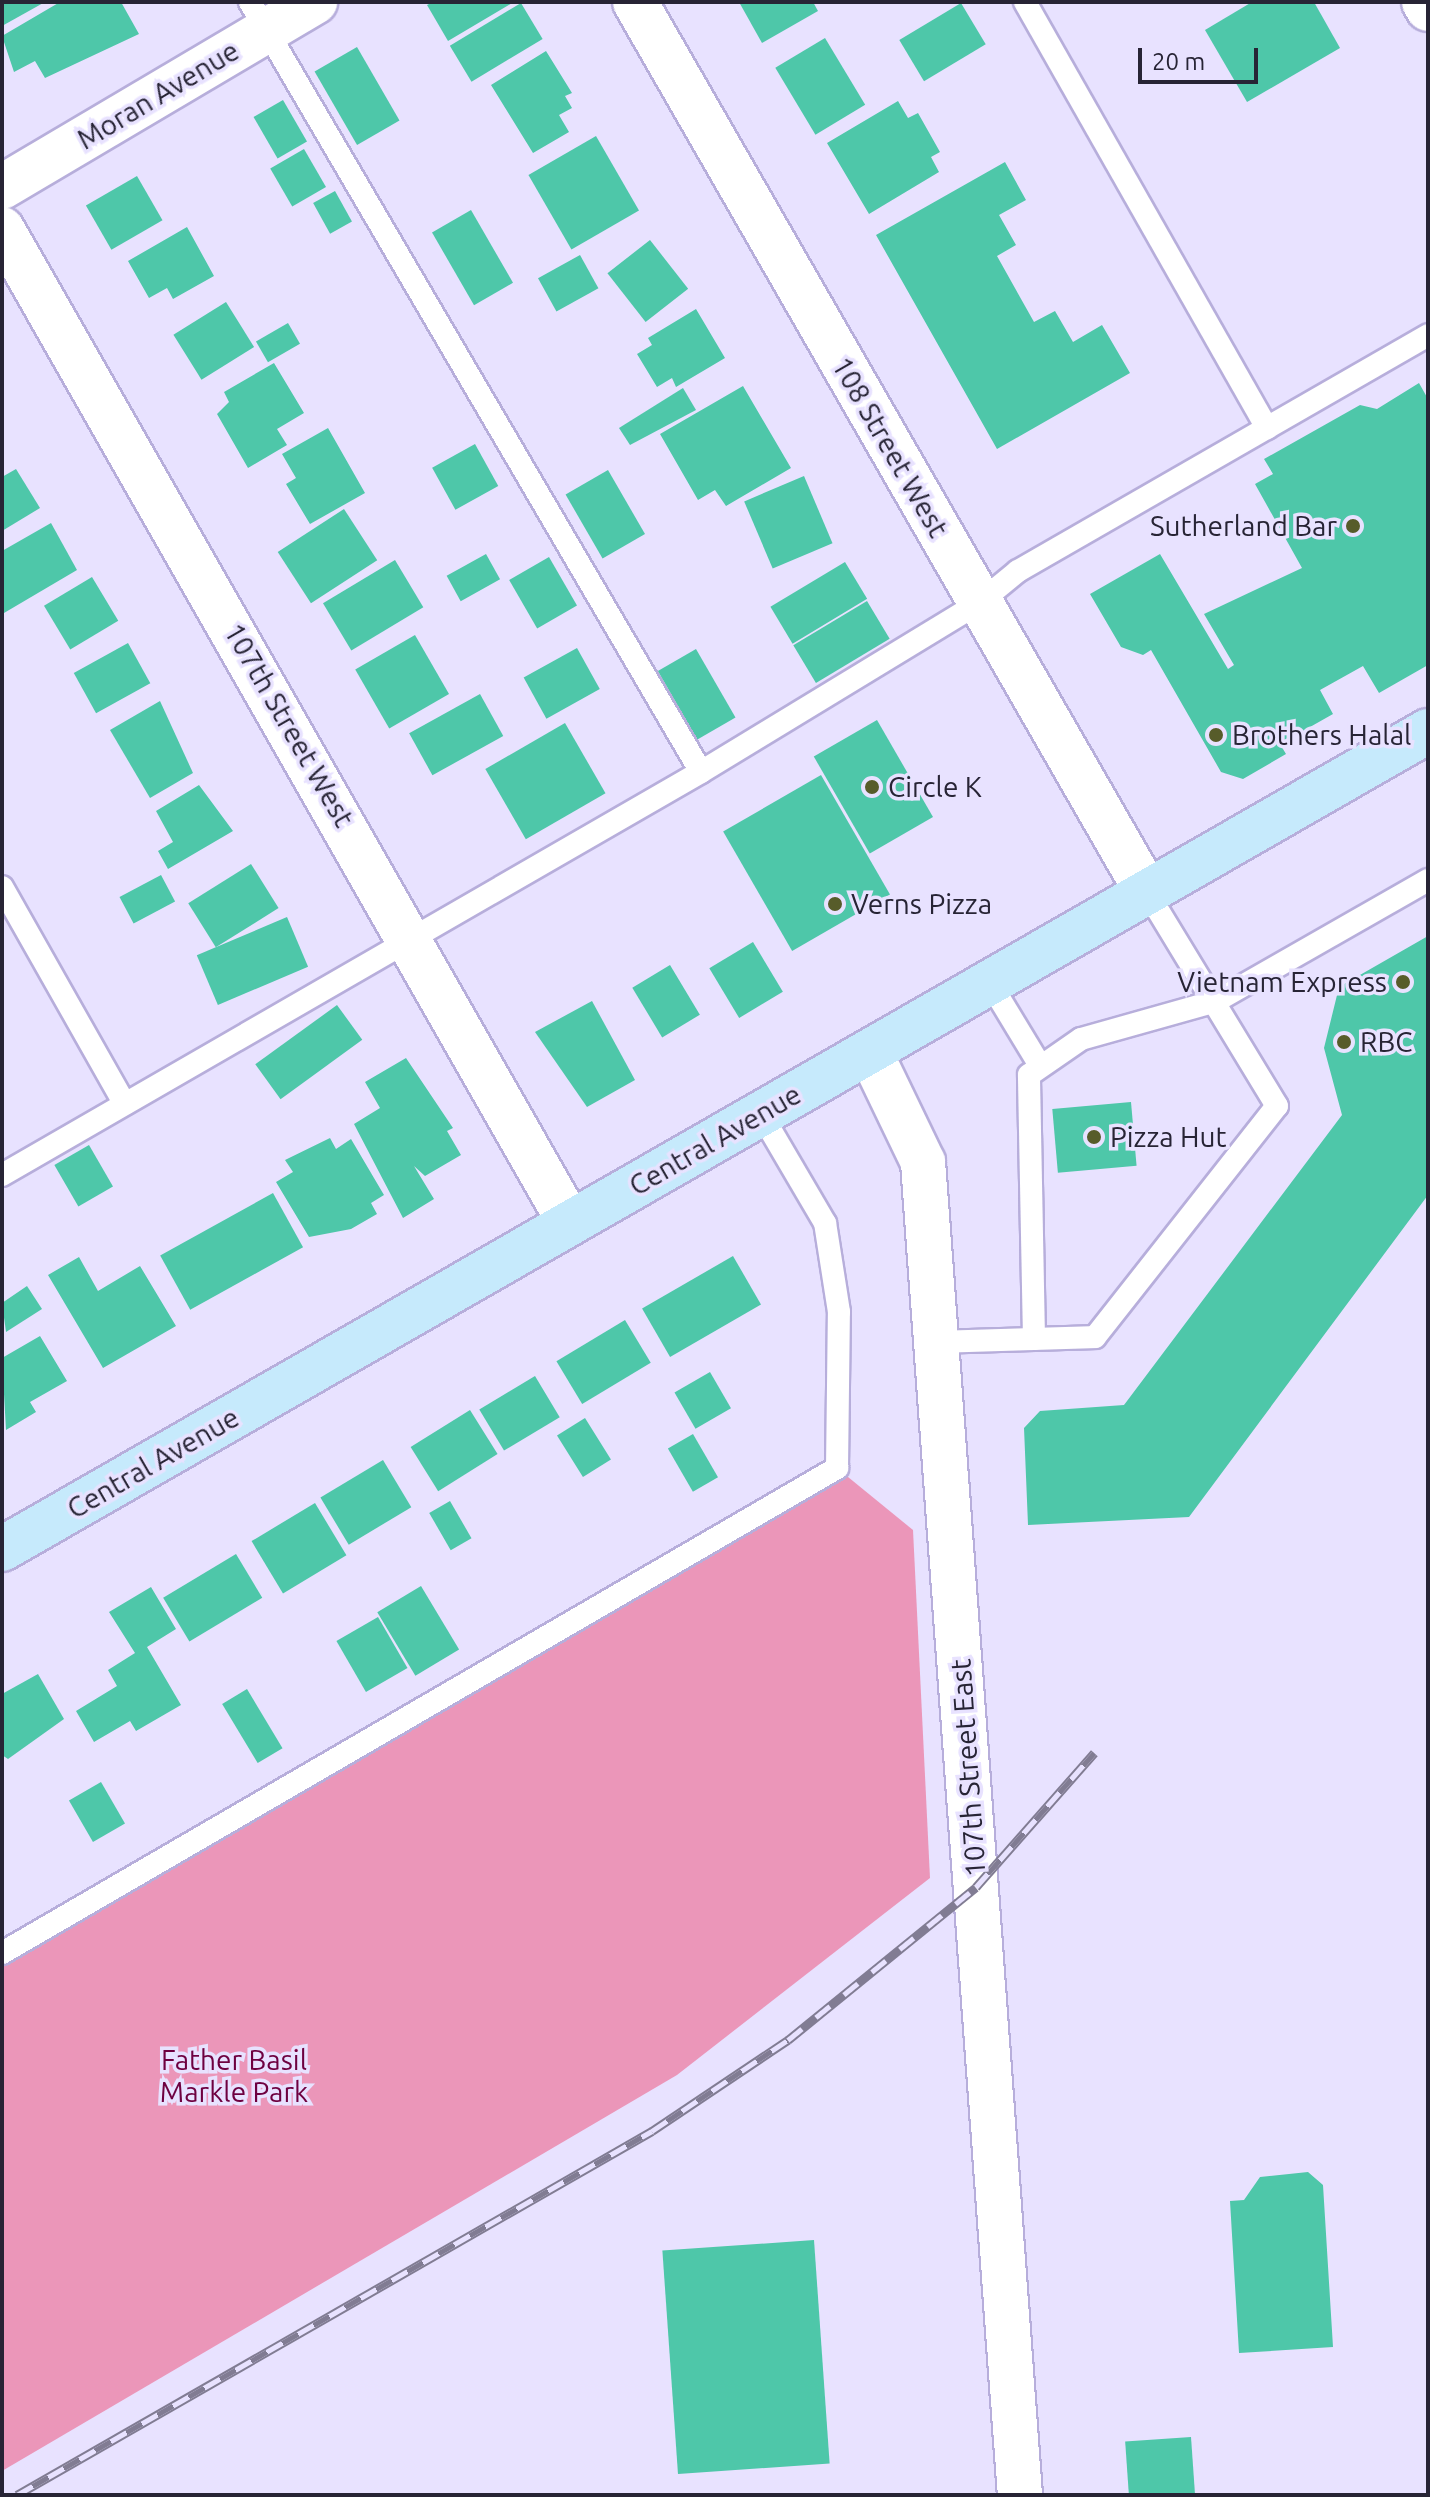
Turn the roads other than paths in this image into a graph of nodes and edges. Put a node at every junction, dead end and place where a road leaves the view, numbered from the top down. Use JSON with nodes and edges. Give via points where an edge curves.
{"nodes":[{"id":1,"x":315,"y":2,"type":"edge"},
{"id":2,"x":635,"y":2,"type":"edge"},
{"id":3,"x":1025,"y":2,"type":"edge"},
{"id":4,"x":1424,"y":2,"type":"edge"},
{"id":5,"x":1428,"y":9,"type":"edge"},
{"id":6,"x":258,"y":16,"type":"edge"},
{"id":7,"x":2,"y":187,"type":"edge"},
{"id":8,"x":2,"y":229,"type":"edge"},
{"id":9,"x":1428,"y":335,"type":"edge"},
{"id":10,"x":1267,"y":428,"type":"junction"},
{"id":11,"x":979,"y":603,"type":"junction"},
{"id":12,"x":1428,"y":731,"type":"edge"},
{"id":13,"x":701,"y":772,"type":"junction"},
{"id":14,"x":1428,"y":880,"type":"edge"},
{"id":15,"x":2,"y":887,"type":"edge"},
{"id":16,"x":1147,"y":892,"type":"junction"},
{"id":17,"x":412,"y":936,"type":"junction"},
{"id":18,"x":990,"y":983,"type":"junction"},
{"id":19,"x":1216,"y":1001,"type":"junction"},
{"id":20,"x":870,"y":1052,"type":"junction"},
{"id":21,"x":1039,"y":1064,"type":"junction"},
{"id":22,"x":125,"y":1104,"type":"junction"},
{"id":23,"x":761,"y":1114,"type":"junction"},
{"id":24,"x":2,"y":1175,"type":"edge"},
{"id":25,"x":570,"y":1223,"type":"junction"},
{"id":26,"x":1034,"y":1339,"type":"junction"},
{"id":27,"x":939,"y":1342,"type":"junction"},
{"id":28,"x":2,"y":1549,"type":"edge"},
{"id":29,"x":2,"y":1953,"type":"edge"},
{"id":30,"x":1020,"y":2495,"type":"edge"}],
"edges":[{"from":1,"to":6,"type":"street","name":"Moran Avenue"},
{"from":2,"to":11,"type":"street","name":"108 Street West"},
{"from":3,"to":10,"type":"lane"},
{"from":4,"to":5,"type":"street"},
{"from":6,"to":7,"type":"street","name":"Moran Avenue"},
{"from":6,"to":13,"type":"lane"},
{"from":8,"to":17,"type":"street","name":"107th Street West"},
{"from":9,"to":10,"type":"lane"},
{"from":10,"to":11,"type":"lane","via":[[1018,571]]},
{"from":11,"to":13,"type":"lane"},
{"from":11,"to":16,"type":"street","name":"108 Street West"},
{"from":12,"to":16,"type":"main road","name":"Central Avenue"},
{"from":13,"to":17,"type":"lane"},
{"from":14,"to":19,"type":"lane"},
{"from":15,"to":22,"type":"lane"},
{"from":16,"to":18,"type":"main road","name":"Central Avenue"},
{"from":16,"to":19,"type":"lane"},
{"from":17,"to":22,"type":"lane"},
{"from":17,"to":25,"type":"street","name":"107th Street West"},
{"from":18,"to":20,"type":"main road","name":"Central Avenue"},
{"from":18,"to":21,"type":"lane"},
{"from":19,"to":21,"type":"lane","via":[[1081,1039]]},
{"from":19,"to":26,"type":"lane","via":[[1277,1106],[1095,1337]]},
{"from":20,"to":23,"type":"main road","name":"Central Avenue"},
{"from":20,"to":27,"type":"street","name":"107th Street East","via":[[923,1162]]},
{"from":21,"to":26,"type":"lane","via":[[1024,1088]]},
{"from":22,"to":24,"type":"lane"},
{"from":23,"to":25,"type":"main road","name":"Central Avenue"},
{"from":23,"to":29,"type":"lane","via":[[825,1223],[839,1312],[837,1468]]},
{"from":25,"to":28,"type":"main road","name":"Central Avenue"},
{"from":26,"to":27,"type":"lane"},
{"from":27,"to":30,"type":"street","name":"107th Street East"}]}
